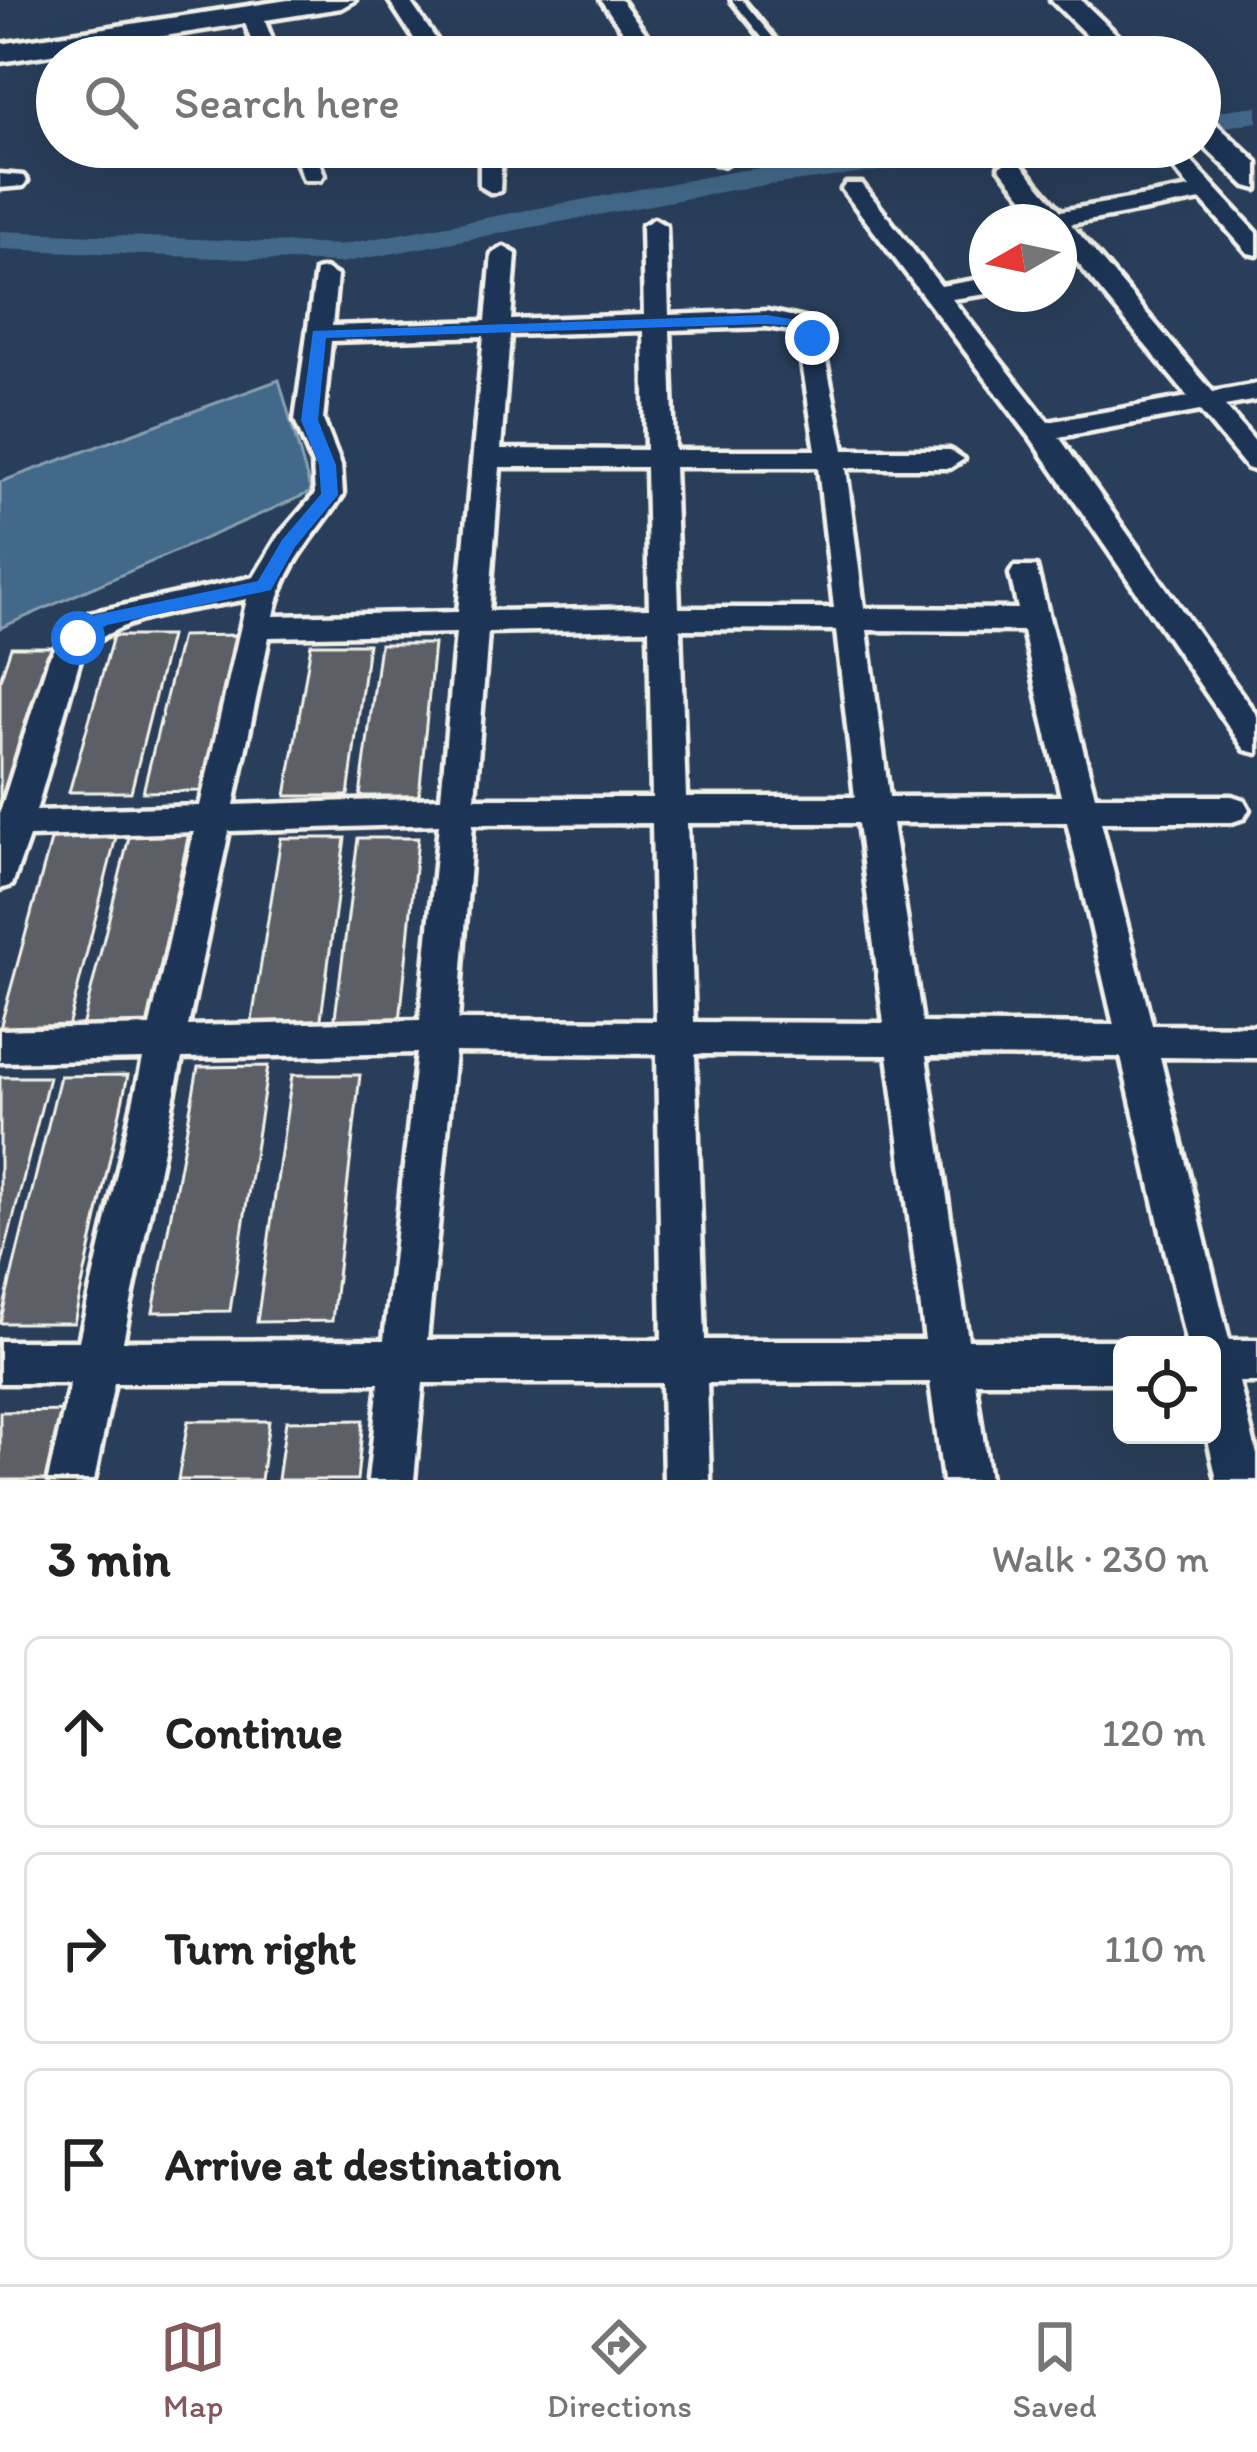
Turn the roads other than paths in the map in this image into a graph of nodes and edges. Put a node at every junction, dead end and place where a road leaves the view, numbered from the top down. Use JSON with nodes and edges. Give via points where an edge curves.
{"nodes":[{"id":1,"x":398,"y":0,"type":"edge"},
{"id":2,"x":611,"y":0,"type":"edge"},
{"id":3,"x":737,"y":0,"type":"edge"},
{"id":4,"x":1065,"y":0,"type":"edge"},
{"id":5,"x":321,"y":1,"type":"edge"},
{"id":6,"x":252,"y":14,"type":"junction"},
{"id":7,"x":110,"y":36,"type":"edge"},
{"id":8,"x":260,"y":36,"type":"edge"},
{"id":9,"x":422,"y":36,"type":"edge"},
{"id":10,"x":637,"y":36,"type":"edge"},
{"id":11,"x":767,"y":36,"type":"edge"},
{"id":12,"x":1104,"y":36,"type":"edge"},
{"id":13,"x":36,"y":47,"type":"edge"},
{"id":14,"x":0,"y":53,"type":"edge"},
{"id":15,"x":1221,"y":144,"type":"edge"},
{"id":16,"x":310,"y":168,"type":"edge"},
{"id":17,"x":492,"y":168,"type":"edge"},
{"id":18,"x":1012,"y":168,"type":"edge"},
{"id":19,"x":1183,"y":168,"type":"edge"},
{"id":20,"x":312,"y":175,"type":"dead end"},
{"id":21,"x":1257,"y":178,"type":"edge"},
{"id":22,"x":492,"y":187,"type":"dead end"},
{"id":23,"x":854,"y":189,"type":"dead end"},
{"id":24,"x":1203,"y":193,"type":"junction"},
{"id":25,"x":1044,"y":204,"type":"edge"},
{"id":26,"x":1077,"y":215,"type":"edge"},
{"id":27,"x":654,"y":226,"type":"dead end"},
{"id":28,"x":1077,"y":244,"type":"edge"},
{"id":29,"x":1257,"y":248,"type":"edge"},
{"id":30,"x":504,"y":254,"type":"dead end"},
{"id":31,"x":1097,"y":268,"type":"junction"},
{"id":32,"x":1077,"y":271,"type":"edge"},
{"id":33,"x":325,"y":276,"type":"dead end"},
{"id":34,"x":969,"y":289,"type":"edge"},
{"id":35,"x":937,"y":293,"type":"junction"},
{"id":36,"x":657,"y":325,"type":"junction"},
{"id":37,"x":499,"y":328,"type":"junction"},
{"id":38,"x":318,"y":334,"type":"junction"},
{"id":39,"x":1257,"y":392,"type":"edge"},
{"id":40,"x":1207,"y":401,"type":"junction"},
{"id":41,"x":1042,"y":432,"type":"junction"},
{"id":42,"x":490,"y":458,"type":"junction"},
{"id":43,"x":660,"y":458,"type":"junction"},
{"id":44,"x":831,"y":458,"type":"junction"},
{"id":45,"x":950,"y":459,"type":"dead end"},
{"id":46,"x":1257,"y":462,"type":"edge"},
{"id":47,"x":1025,"y":574,"type":"dead end"},
{"id":48,"x":265,"y":585,"type":"junction"},
{"id":49,"x":850,"y":617,"type":"junction"},
{"id":50,"x":664,"y":618,"type":"junction"},
{"id":51,"x":1035,"y":620,"type":"junction"},
{"id":52,"x":471,"y":622,"type":"junction"},
{"id":53,"x":254,"y":627,"type":"junction"},
{"id":54,"x":1257,"y":741,"type":"edge"},
{"id":55,"x":1079,"y":808,"type":"junction"},
{"id":56,"x":669,"y":809,"type":"junction"},
{"id":57,"x":873,"y":809,"type":"junction"},
{"id":58,"x":1232,"y":809,"type":"dead end"},
{"id":59,"x":455,"y":811,"type":"junction"},
{"id":60,"x":215,"y":820,"type":"junction"},
{"id":61,"x":8,"y":826,"type":"edge"},
{"id":62,"x":0,"y":875,"type":"edge"},
{"id":63,"x":438,"y":1036,"type":"junction"},
{"id":64,"x":905,"y":1039,"type":"junction"},
{"id":65,"x":1134,"y":1040,"type":"junction"},
{"id":66,"x":166,"y":1041,"type":"junction"},
{"id":67,"x":675,"y":1041,"type":"junction"},
{"id":68,"x":1257,"y":1042,"type":"edge"},
{"id":69,"x":0,"y":1046,"type":"edge"},
{"id":70,"x":1207,"y":1336,"type":"edge"},
{"id":71,"x":1221,"y":1360,"type":"edge"},
{"id":72,"x":1257,"y":1360,"type":"edge"},
{"id":73,"x":953,"y":1361,"type":"junction"},
{"id":74,"x":1113,"y":1361,"type":"edge"},
{"id":75,"x":95,"y":1362,"type":"junction"},
{"id":76,"x":400,"y":1362,"type":"junction"},
{"id":77,"x":684,"y":1362,"type":"junction"},
{"id":78,"x":0,"y":1363,"type":"edge"},
{"id":79,"x":1221,"y":1399,"type":"edge"},
{"id":80,"x":71,"y":1480,"type":"edge"},
{"id":81,"x":391,"y":1480,"type":"edge"},
{"id":82,"x":687,"y":1480,"type":"edge"},
{"id":83,"x":966,"y":1480,"type":"edge"},
{"id":84,"x":1240,"y":1480,"type":"edge"}],
"edges":[{"from":1,"to":9,"type":"street"},
{"from":2,"to":10,"type":"street"},
{"from":3,"to":11,"type":"lane"},
{"from":4,"to":12,"type":"street"},
{"from":5,"to":6,"type":"street"},
{"from":6,"to":7,"type":"street"},
{"from":6,"to":8,"type":"street"},
{"from":13,"to":14,"type":"street"},
{"from":15,"to":21,"type":"street"},
{"from":16,"to":20,"type":"street"},
{"from":17,"to":22,"type":"street"},
{"from":18,"to":25,"type":"street"},
{"from":19,"to":24,"type":"street"},
{"from":23,"to":35,"type":"street"},
{"from":24,"to":26,"type":"street"},
{"from":24,"to":29,"type":"street"},
{"from":27,"to":36,"type":"street"},
{"from":28,"to":31,"type":"street"},
{"from":30,"to":37,"type":"street"},
{"from":31,"to":32,"type":"street"},
{"from":31,"to":40,"type":"street"},
{"from":33,"to":38,"type":"street"},
{"from":34,"to":35,"type":"street"},
{"from":35,"to":41,"type":"street"},
{"from":36,"to":37,"type":"street"},
{"from":36,"to":43,"type":"street"},
{"from":36,"to":44,"type":"street","via":[[767,319],[809,327]]},
{"from":37,"to":38,"type":"street"},
{"from":37,"to":42,"type":"street"},
{"from":38,"to":48,"type":"street","via":[[310,420],[329,495]]},
{"from":39,"to":40,"type":"street"},
{"from":40,"to":41,"type":"street"},
{"from":40,"to":46,"type":"street"},
{"from":41,"to":54,"type":"street"},
{"from":42,"to":43,"type":"street"},
{"from":42,"to":52,"type":"street"},
{"from":43,"to":44,"type":"street"},
{"from":43,"to":50,"type":"street"},
{"from":44,"to":45,"type":"street"},
{"from":44,"to":49,"type":"street"},
{"from":47,"to":51,"type":"street"},
{"from":48,"to":53,"type":"street"},
{"from":48,"to":61,"type":"street","via":[[101,620],[78,638]]},
{"from":49,"to":50,"type":"street"},
{"from":49,"to":51,"type":"street"},
{"from":49,"to":57,"type":"street"},
{"from":50,"to":52,"type":"street"},
{"from":50,"to":56,"type":"street"},
{"from":51,"to":55,"type":"street"},
{"from":52,"to":53,"type":"street"},
{"from":52,"to":59,"type":"street"},
{"from":53,"to":60,"type":"street"},
{"from":55,"to":57,"type":"street"},
{"from":55,"to":58,"type":"street"},
{"from":55,"to":65,"type":"street"},
{"from":56,"to":57,"type":"street"},
{"from":56,"to":59,"type":"street"},
{"from":56,"to":67,"type":"street"},
{"from":57,"to":64,"type":"street"},
{"from":59,"to":60,"type":"street"},
{"from":59,"to":63,"type":"street"},
{"from":60,"to":61,"type":"street"},
{"from":60,"to":66,"type":"street"},
{"from":61,"to":62,"type":"street"},
{"from":63,"to":66,"type":"street"},
{"from":63,"to":67,"type":"street"},
{"from":63,"to":76,"type":"street"},
{"from":64,"to":65,"type":"street"},
{"from":64,"to":67,"type":"street"},
{"from":64,"to":73,"type":"street"},
{"from":65,"to":68,"type":"street"},
{"from":65,"to":70,"type":"street"},
{"from":66,"to":69,"type":"street"},
{"from":66,"to":75,"type":"street"},
{"from":67,"to":77,"type":"street"},
{"from":71,"to":72,"type":"street"},
{"from":73,"to":74,"type":"street"},
{"from":73,"to":77,"type":"street"},
{"from":73,"to":83,"type":"street"},
{"from":75,"to":76,"type":"street"},
{"from":75,"to":78,"type":"street"},
{"from":75,"to":80,"type":"street"},
{"from":76,"to":77,"type":"street"},
{"from":76,"to":81,"type":"street"},
{"from":77,"to":82,"type":"street"},
{"from":79,"to":84,"type":"street"}]}
